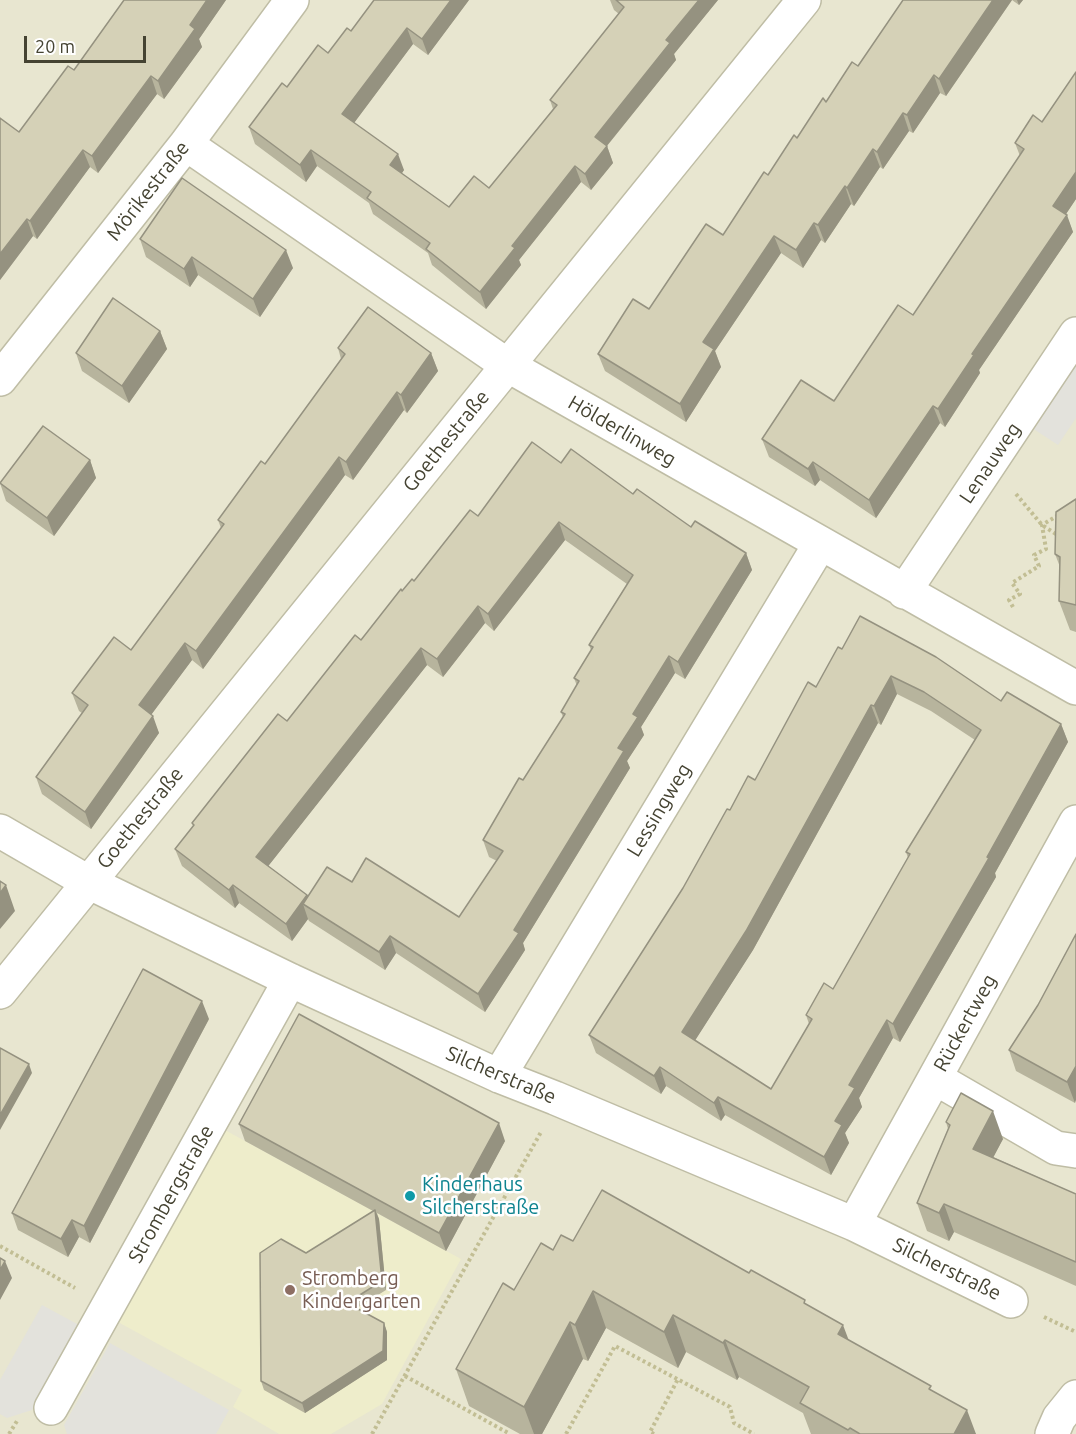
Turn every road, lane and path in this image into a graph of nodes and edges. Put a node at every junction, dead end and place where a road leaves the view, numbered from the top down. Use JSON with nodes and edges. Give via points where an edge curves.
{"nodes":[{"id":1,"x":292,"y":0,"type":"edge"},
{"id":2,"x":804,"y":0,"type":"edge"},
{"id":3,"x":186,"y":144,"type":"junction"},
{"id":4,"x":1076,"y":334,"type":"edge"},
{"id":5,"x":507,"y":365,"type":"junction"},
{"id":6,"x":0,"y":379,"type":"edge"},
{"id":7,"x":990,"y":463,"type":"junction"},
{"id":8,"x":1068,"y":509,"type":"edge"},
{"id":9,"x":1042,"y":525,"type":"junction"},
{"id":10,"x":1066,"y":541,"type":"edge"},
{"id":11,"x":820,"y":544,"type":"junction"},
{"id":12,"x":904,"y":592,"type":"junction"},
{"id":13,"x":992,"y":641,"type":"junction"},
{"id":14,"x":1076,"y":688,"type":"edge"},
{"id":15,"x":1076,"y":822,"type":"edge"},
{"id":16,"x":0,"y":831,"type":"edge"},
{"id":17,"x":88,"y":882,"type":"junction"},
{"id":18,"x":290,"y":980,"type":"junction"},
{"id":19,"x":0,"y":992,"type":"edge"},
{"id":20,"x":499,"y":1076,"type":"junction"},
{"id":21,"x":934,"y":1078,"type":"junction"},
{"id":22,"x":555,"y":1098,"type":"junction"},
{"id":23,"x":1076,"y":1151,"type":"edge"},
{"id":24,"x":854,"y":1224,"type":"junction"},
{"id":25,"x":0,"y":1246,"type":"edge"},
{"id":26,"x":1011,"y":1301,"type":"dead end"},
{"id":27,"x":108,"y":1306,"type":"junction"},
{"id":28,"x":405,"y":1376,"type":"junction"},
{"id":29,"x":678,"y":1379,"type":"junction"},
{"id":30,"x":1076,"y":1397,"type":"edge"},
{"id":31,"x":51,"y":1408,"type":"dead end"},
{"id":32,"x":372,"y":1434,"type":"edge"},
{"id":33,"x":510,"y":1434,"type":"edge"},
{"id":34,"x":566,"y":1434,"type":"edge"},
{"id":35,"x":654,"y":1434,"type":"edge"},
{"id":36,"x":754,"y":1434,"type":"edge"},
{"id":37,"x":1052,"y":1434,"type":"edge"}],
"edges":[{"from":1,"to":3,"type":"street","name":"Mörikestraße"},
{"from":2,"to":5,"type":"street","name":"Goethestraße"},
{"from":3,"to":5,"type":"street","name":"Hölderlinweg"},
{"from":3,"to":6,"type":"street","name":"Mörikestraße"},
{"from":4,"to":7,"type":"street","name":"Lenauweg"},
{"from":5,"to":11,"type":"street","name":"Hölderlinweg"},
{"from":5,"to":17,"type":"street","name":"Goethestraße"},
{"from":7,"to":9,"type":"path"},
{"from":7,"to":12,"type":"street","name":"Lenauweg"},
{"from":8,"to":9,"type":"path"},
{"from":9,"to":10,"type":"path"},
{"from":9,"to":13,"type":"path","via":[[1046,549],[1034,555],[1039,566],[1012,583],[1020,594],[1009,600],[1016,611]]},
{"from":11,"to":12,"type":"street","name":"Hölderlinweg"},
{"from":11,"to":20,"type":"street","name":"Lessingweg"},
{"from":12,"to":13,"type":"street","name":"Hölderlinweg"},
{"from":13,"to":14,"type":"street","name":"Hölderlinweg"},
{"from":15,"to":21,"type":"street","name":"Rückertweg"},
{"from":16,"to":17,"type":"street","name":"Silcherstraße"},
{"from":17,"to":18,"type":"street","name":"Silcherstraße"},
{"from":17,"to":19,"type":"street","name":"Goethestraße"},
{"from":18,"to":20,"type":"street","name":"Silcherstraße"},
{"from":18,"to":27,"type":"street","name":"Strombergstraße"},
{"from":20,"to":22,"type":"street","name":"Silcherstraße"},
{"from":21,"to":23,"type":"street","via":[[1056,1148]]},
{"from":21,"to":24,"type":"street","name":"Rückertweg"},
{"from":22,"to":24,"type":"street","name":"Silcherstraße"},
{"from":22,"to":28,"type":"path","via":[[543,1129]]},
{"from":24,"to":26,"type":"street","name":"Silcherstraße"},
{"from":25,"to":27,"type":"path"},
{"from":27,"to":31,"type":"street","name":"Strombergstraße"},
{"from":28,"to":32,"type":"path"},
{"from":28,"to":33,"type":"path"},
{"from":29,"to":34,"type":"path","via":[[615,1347]]},
{"from":29,"to":35,"type":"path","via":[[650,1432]]},
{"from":29,"to":36,"type":"path","via":[[730,1407],[734,1423]]},
{"from":30,"to":37,"type":"street"}]}
